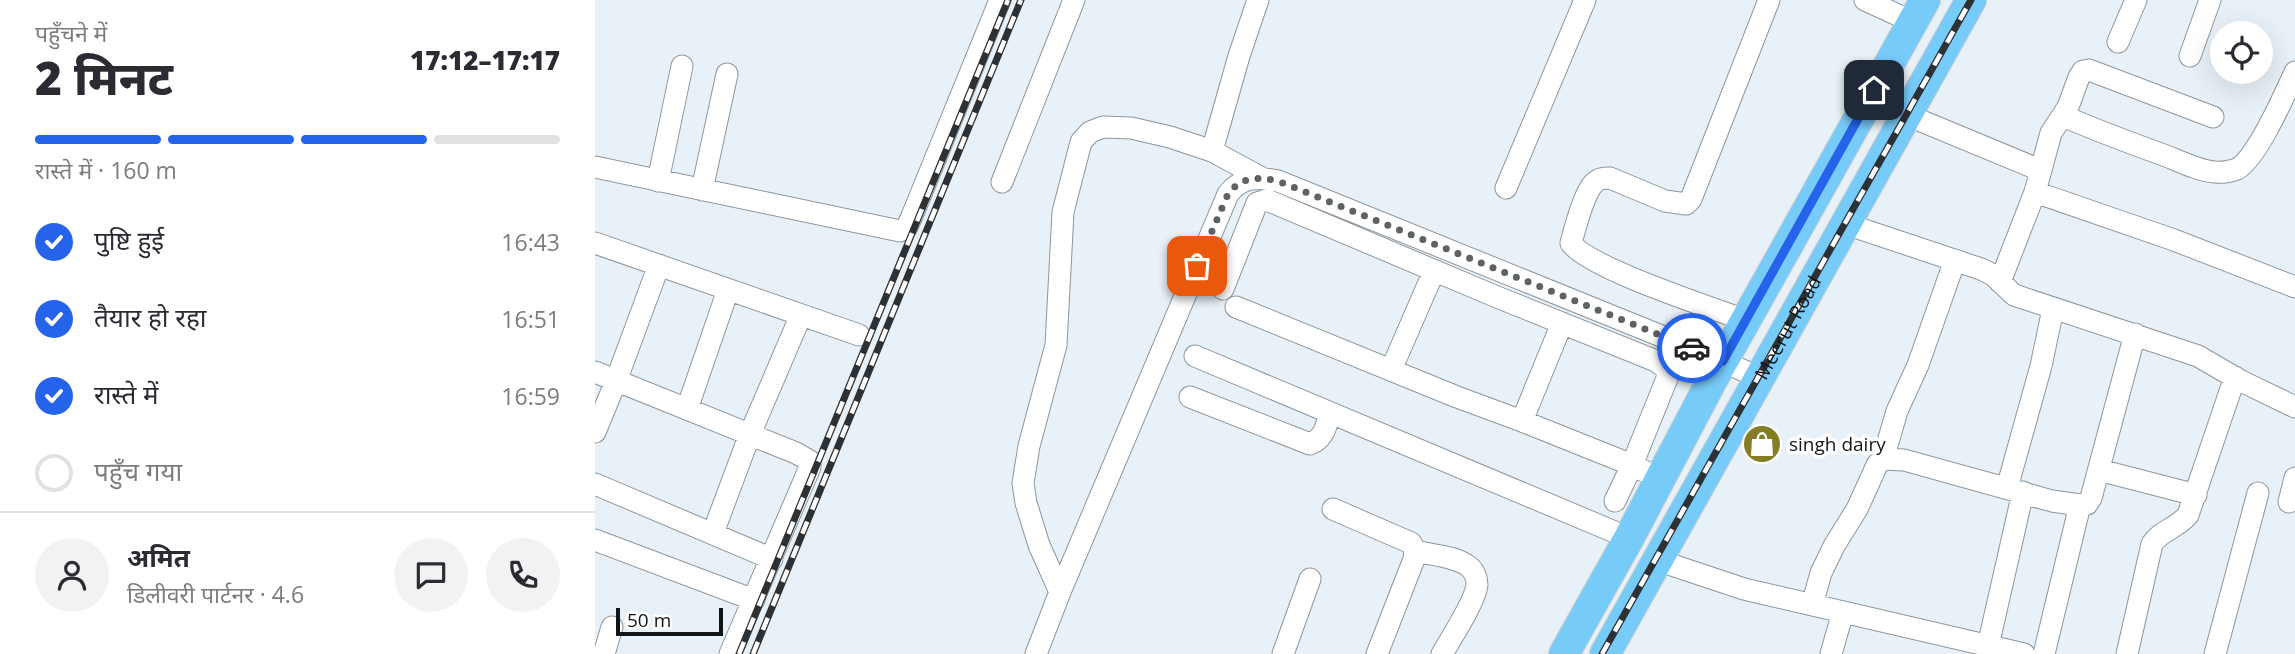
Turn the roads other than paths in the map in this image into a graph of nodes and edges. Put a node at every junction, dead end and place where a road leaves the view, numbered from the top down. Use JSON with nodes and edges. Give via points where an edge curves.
{"nodes":[{"id":1,"x":1000,"y":0,"type":"edge"},
{"id":2,"x":1074,"y":0,"type":"edge"},
{"id":3,"x":1258,"y":0,"type":"edge"},
{"id":4,"x":1585,"y":0,"type":"edge"},
{"id":5,"x":1769,"y":0,"type":"edge"},
{"id":6,"x":1865,"y":0,"type":"edge"},
{"id":7,"x":1971,"y":0,"type":"edge"},
{"id":8,"x":2136,"y":0,"type":"edge"},
{"id":9,"x":2210,"y":0,"type":"edge"},
{"id":10,"x":1919,"y":11,"type":"edge"},
{"id":11,"x":2119,"y":42,"type":"dead end"},
{"id":12,"x":2190,"y":56,"type":"dead end"},
{"id":13,"x":682,"y":66,"type":"dead end"},
{"id":14,"x":2295,"y":72,"type":"edge"},
{"id":15,"x":727,"y":74,"type":"dead end"},
{"id":16,"x":1907,"y":115,"type":"junction"},
{"id":17,"x":2063,"y":116,"type":"junction"},
{"id":18,"x":2213,"y":117,"type":"dead end"},
{"id":19,"x":1212,"y":151,"type":"junction"},
{"id":20,"x":595,"y":167,"type":"edge"},
{"id":21,"x":2040,"y":170,"type":"junction"},
{"id":22,"x":1262,"y":178,"type":"junction"},
{"id":23,"x":658,"y":181,"type":"junction"},
{"id":24,"x":1002,"y":182,"type":"dead end"},
{"id":25,"x":1506,"y":188,"type":"dead end"},
{"id":26,"x":702,"y":190,"type":"junction"},
{"id":27,"x":2035,"y":192,"type":"junction"},
{"id":28,"x":1846,"y":223,"type":"junction"},
{"id":29,"x":595,"y":243,"type":"edge"},
{"id":30,"x":1955,"y":260,"type":"junction"},
{"id":31,"x":659,"y":265,"type":"junction"},
{"id":32,"x":1434,"y":271,"type":"junction"},
{"id":33,"x":2000,"y":282,"type":"junction"},
{"id":34,"x":2295,"y":287,"type":"edge"},
{"id":35,"x":1223,"y":289,"type":"dead end"},
{"id":36,"x":728,"y":290,"type":"junction"},
{"id":37,"x":1236,"y":307,"type":"dead end"},
{"id":38,"x":2053,"y":309,"type":"junction"},
{"id":39,"x":801,"y":315,"type":"junction"},
{"id":40,"x":1745,"y":320,"type":"junction"},
{"id":41,"x":1562,"y":323,"type":"junction"},
{"id":42,"x":2135,"y":334,"type":"junction"},
{"id":43,"x":859,"y":335,"type":"dead end"},
{"id":44,"x":1195,"y":356,"type":"dead end"},
{"id":45,"x":1723,"y":361,"type":"junction"},
{"id":46,"x":1391,"y":370,"type":"junction"},
{"id":47,"x":595,"y":372,"type":"edge"},
{"id":48,"x":2235,"y":377,"type":"junction"},
{"id":49,"x":1759,"y":378,"type":"junction"},
{"id":50,"x":616,"y":381,"type":"junction"},
{"id":51,"x":1189,"y":397,"type":"dead end"},
{"id":52,"x":2295,"y":407,"type":"edge"},
{"id":53,"x":687,"y":409,"type":"junction"},
{"id":54,"x":1330,"y":414,"type":"junction"},
{"id":55,"x":1523,"y":421,"type":"junction"},
{"id":56,"x":595,"y":432,"type":"edge"},
{"id":57,"x":750,"y":434,"type":"junction"},
{"id":58,"x":1883,"y":459,"type":"junction"},
{"id":59,"x":1632,"y":465,"type":"junction"},
{"id":60,"x":2099,"y":470,"type":"junction"},
{"id":61,"x":2295,"y":478,"type":"edge"},
{"id":62,"x":1660,"y":479,"type":"junction"},
{"id":63,"x":595,"y":484,"type":"edge"},
{"id":64,"x":2015,"y":490,"type":"junction"},
{"id":65,"x":2258,"y":493,"type":"dead end"},
{"id":66,"x":2196,"y":495,"type":"junction"},
{"id":67,"x":1615,"y":501,"type":"dead end"},
{"id":68,"x":2288,"y":502,"type":"dead end"},
{"id":69,"x":2080,"y":505,"type":"junction"},
{"id":70,"x":1333,"y":509,"type":"dead end"},
{"id":71,"x":713,"y":533,"type":"junction"},
{"id":72,"x":1629,"y":538,"type":"junction"},
{"id":73,"x":595,"y":540,"type":"edge"},
{"id":74,"x":1415,"y":551,"type":"junction"},
{"id":75,"x":772,"y":559,"type":"junction"},
{"id":76,"x":1657,"y":560,"type":"junction"},
{"id":77,"x":1310,"y":579,"type":"dead end"},
{"id":78,"x":1060,"y":592,"type":"junction"},
{"id":79,"x":754,"y":600,"type":"junction"},
{"id":80,"x":1812,"y":605,"type":"junction"},
{"id":81,"x":1843,"y":612,"type":"junction"},
{"id":82,"x":612,"y":627,"type":"dead end"},
{"id":83,"x":1988,"y":646,"type":"junction"},
{"id":84,"x":604,"y":654,"type":"edge"},
{"id":85,"x":730,"y":654,"type":"edge"},
{"id":86,"x":1036,"y":654,"type":"edge"},
{"id":87,"x":1283,"y":654,"type":"edge"},
{"id":88,"x":1377,"y":654,"type":"edge"},
{"id":89,"x":1442,"y":654,"type":"edge"},
{"id":90,"x":1564,"y":654,"type":"edge"},
{"id":91,"x":1605,"y":654,"type":"edge"},
{"id":92,"x":1831,"y":654,"type":"edge"},
{"id":93,"x":2024,"y":654,"type":"edge"},
{"id":94,"x":2044,"y":654,"type":"edge"},
{"id":95,"x":2127,"y":654,"type":"edge"},
{"id":96,"x":2215,"y":654,"type":"edge"}],
"edges":[{"from":1,"to":26,"type":"street","via":[[907,226],[900,231]]},
{"from":2,"to":24,"type":"street"},
{"from":3,"to":19,"type":"street"},
{"from":4,"to":25,"type":"street"},
{"from":5,"to":40,"type":"street","via":[[1691,199],[1686,204],[1665,201],[1601,178],[1587,194],[1571,243],[1585,255],[1633,278]]},
{"from":6,"to":10,"type":"street"},
{"from":7,"to":16,"type":"highway","name":"Meerut Road"},
{"from":8,"to":11,"type":"street"},
{"from":9,"to":12,"type":"street"},
{"from":10,"to":40,"type":"highway","name":"Meerut Road"},
{"from":13,"to":23,"type":"street"},
{"from":14,"to":17,"type":"street","via":[[2251,154],[2237,169],[2227,171],[2194,167]]},
{"from":15,"to":26,"type":"street"},
{"from":16,"to":21,"type":"street"},
{"from":16,"to":28,"type":"highway","name":"Meerut Road"},
{"from":17,"to":18,"type":"street","via":[[2078,77],[2089,70]]},
{"from":17,"to":21,"type":"street","via":[[2051,134]]},
{"from":19,"to":22,"type":"street"},
{"from":19,"to":78,"type":"street","via":[[1131,128],[1103,127],[1090,132],[1077,153],[1063,212],[1056,345],[1023,483],[1039,545]]},
{"from":20,"to":23,"type":"street"},
{"from":21,"to":27,"type":"street"},
{"from":22,"to":45,"type":"street","via":[[1330,201]]},
{"from":22,"to":78,"type":"street","via":[[1244,179],[1228,194]]},
{"from":23,"to":26,"type":"street"},
{"from":27,"to":33,"type":"street"},
{"from":27,"to":34,"type":"street"},
{"from":28,"to":30,"type":"street"},
{"from":28,"to":49,"type":"highway","name":"Meerut Road"},
{"from":29,"to":31,"type":"street"},
{"from":30,"to":33,"type":"street"},
{"from":30,"to":58,"type":"street"},
{"from":31,"to":36,"type":"street"},
{"from":31,"to":50,"type":"street"},
{"from":32,"to":35,"type":"street","via":[[1274,201],[1262,200]]},
{"from":32,"to":41,"type":"street"},
{"from":32,"to":46,"type":"street"},
{"from":33,"to":38,"type":"street","via":[[2014,295]]},
{"from":36,"to":39,"type":"street"},
{"from":36,"to":53,"type":"street"},
{"from":37,"to":46,"type":"street"},
{"from":38,"to":42,"type":"street"},
{"from":38,"to":64,"type":"street"},
{"from":39,"to":43,"type":"street"},
{"from":39,"to":57,"type":"street"},
{"from":40,"to":45,"type":"highway","name":"Meerut Road"},
{"from":41,"to":55,"type":"street"},
{"from":41,"to":59,"type":"street","via":[[1667,369],[1665,387]]},
{"from":42,"to":48,"type":"street","via":[[2198,356]]},
{"from":42,"to":60,"type":"street"},
{"from":44,"to":54,"type":"street"},
{"from":45,"to":49,"type":"street"},
{"from":45,"to":62,"type":"highway","name":"Meerut Road"},
{"from":46,"to":55,"type":"street"},
{"from":47,"to":50,"type":"street"},
{"from":48,"to":52,"type":"street"},
{"from":48,"to":66,"type":"street"},
{"from":49,"to":76,"type":"highway","name":"Meerut Road"},
{"from":50,"to":53,"type":"street"},
{"from":50,"to":56,"type":"street"},
{"from":51,"to":54,"type":"street","via":[[1310,444],[1323,435]]},
{"from":53,"to":57,"type":"street"},
{"from":54,"to":72,"type":"street"},
{"from":55,"to":59,"type":"street"},
{"from":57,"to":71,"type":"street"},
{"from":57,"to":75,"type":"street","via":[[810,461]]},
{"from":58,"to":64,"type":"street","via":[[1904,460]]},
{"from":58,"to":80,"type":"street","via":[[1834,546]]},
{"from":59,"to":62,"type":"street"},
{"from":59,"to":67,"type":"street"},
{"from":60,"to":66,"type":"street"},
{"from":60,"to":69,"type":"street","via":[[2091,498]]},
{"from":61,"to":68,"type":"street"},
{"from":62,"to":72,"type":"highway","name":"Meerut Road"},
{"from":63,"to":71,"type":"street"},
{"from":64,"to":69,"type":"street"},
{"from":64,"to":83,"type":"street"},
{"from":65,"to":96,"type":"street"},
{"from":66,"to":95,"type":"street","via":[[2180,524],[2152,544]]},
{"from":69,"to":94,"type":"street"},
{"from":70,"to":74,"type":"street","via":[[1411,543]]},
{"from":71,"to":75,"type":"street"},
{"from":72,"to":90,"type":"highway","name":"Meerut Road"},
{"from":73,"to":79,"type":"street"},
{"from":74,"to":88,"type":"street"},
{"from":74,"to":89,"type":"street","via":[[1455,560],[1475,573],[1474,594]]},
{"from":75,"to":79,"type":"street"},
{"from":76,"to":80,"type":"street","via":[[1744,589]]},
{"from":76,"to":91,"type":"highway","name":"Meerut Road"},
{"from":77,"to":87,"type":"street"},
{"from":78,"to":86,"type":"street"},
{"from":79,"to":85,"type":"street"},
{"from":80,"to":81,"type":"street"},
{"from":81,"to":83,"type":"street"},
{"from":81,"to":92,"type":"street"},
{"from":82,"to":84,"type":"street"},
{"from":83,"to":93,"type":"street"}]}
